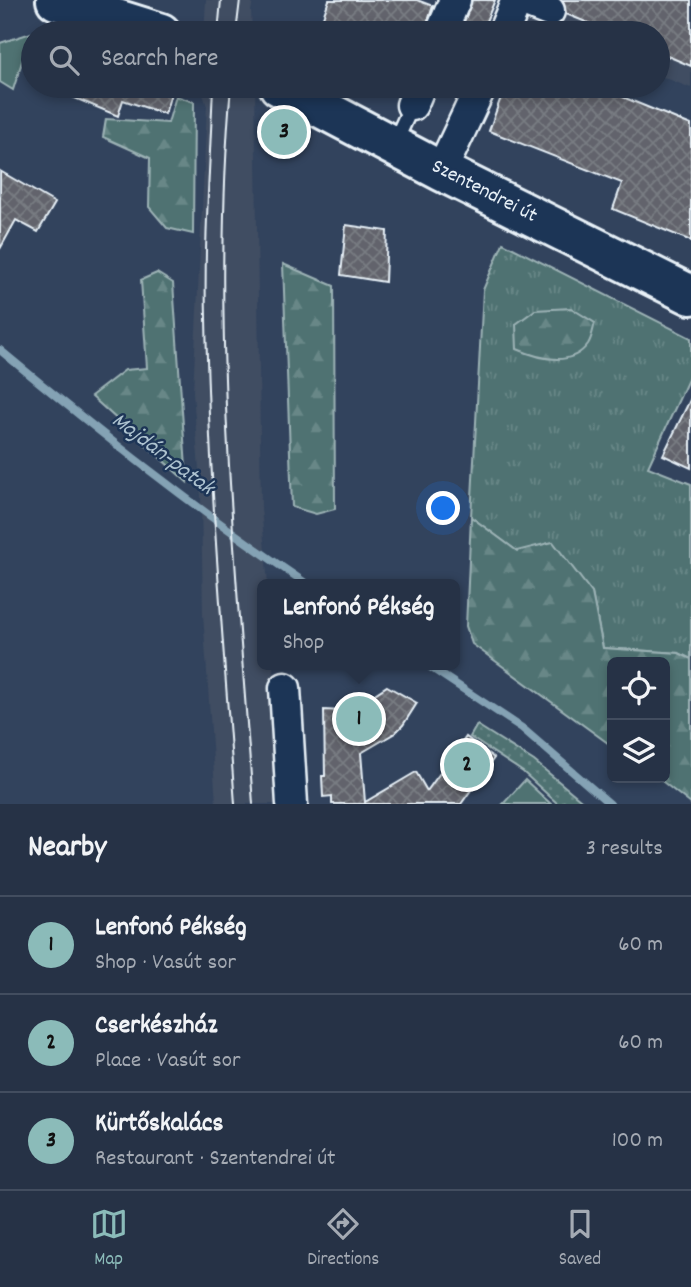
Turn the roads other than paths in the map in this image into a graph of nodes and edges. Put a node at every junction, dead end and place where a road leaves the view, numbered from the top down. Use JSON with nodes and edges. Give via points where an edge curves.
{"nodes":[{"id":1,"x":56,"y":0,"type":"edge"},
{"id":2,"x":454,"y":0,"type":"edge"},
{"id":3,"x":519,"y":0,"type":"edge"},
{"id":4,"x":549,"y":12,"type":"dead end"},
{"id":5,"x":123,"y":21,"type":"edge"},
{"id":6,"x":446,"y":21,"type":"edge"},
{"id":7,"x":509,"y":21,"type":"edge"},
{"id":8,"x":302,"y":98,"type":"edge"},
{"id":9,"x":415,"y":98,"type":"edge"},
{"id":10,"x":475,"y":98,"type":"edge"},
{"id":11,"x":393,"y":145,"type":"junction"},
{"id":12,"x":442,"y":171,"type":"junction"},
{"id":13,"x":691,"y":295,"type":"edge"},
{"id":14,"x":285,"y":688,"type":"dead end"},
{"id":15,"x":292,"y":804,"type":"edge"}],
"edges":[{"from":1,"to":5,"type":"main road"},
{"from":2,"to":6,"type":"street"},
{"from":3,"to":4,"type":"street"},
{"from":3,"to":7,"type":"street"},
{"from":8,"to":11,"type":"main road","name":"Szentendrei út"},
{"from":9,"to":11,"type":"lane"},
{"from":10,"to":12,"type":"street"},
{"from":11,"to":12,"type":"main road","name":"Szentendrei út"},
{"from":12,"to":13,"type":"main road","name":"Szentendrei út"},
{"from":14,"to":15,"type":"street"}]}
